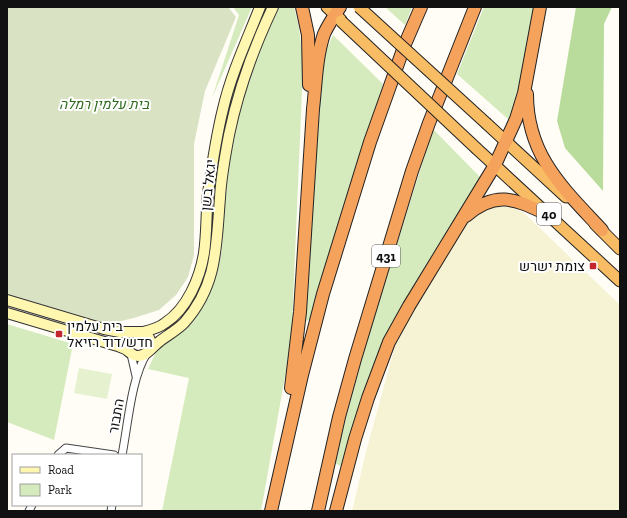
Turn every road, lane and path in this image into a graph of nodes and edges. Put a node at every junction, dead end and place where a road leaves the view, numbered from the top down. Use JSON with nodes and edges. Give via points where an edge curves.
{"nodes":[{"id":1,"x":260,"y":7,"type":"edge"},
{"id":2,"x":274,"y":7,"type":"edge"},
{"id":3,"x":302,"y":7,"type":"edge"},
{"id":4,"x":359,"y":7,"type":"edge"},
{"id":5,"x":421,"y":7,"type":"edge"},
{"id":6,"x":475,"y":7,"type":"edge"},
{"id":7,"x":540,"y":7,"type":"edge"},
{"id":8,"x":336,"y":12,"type":"edge"},
{"id":9,"x":530,"y":62,"type":"junction"},
{"id":10,"x":506,"y":142,"type":"junction"},
{"id":11,"x":495,"y":165,"type":"junction"},
{"id":12,"x":308,"y":178,"type":"junction"},
{"id":13,"x":551,"y":216,"type":"junction"},
{"id":14,"x":602,"y":230,"type":"junction"},
{"id":15,"x":620,"y":249,"type":"edge"},
{"id":16,"x":440,"y":255,"type":"junction"},
{"id":17,"x":620,"y":280,"type":"edge"},
{"id":18,"x":7,"y":300,"type":"edge"},
{"id":19,"x":7,"y":313,"type":"edge"},
{"id":20,"x":139,"y":332,"type":"junction"},
{"id":21,"x":148,"y":351,"type":"junction"},
{"id":22,"x":130,"y":352,"type":"junction"},
{"id":23,"x":135,"y":382,"type":"junction"},
{"id":24,"x":59,"y":454,"type":"edge"},
{"id":25,"x":107,"y":454,"type":"edge"},
{"id":26,"x":122,"y":454,"type":"edge"},
{"id":27,"x":270,"y":511,"type":"edge"},
{"id":28,"x":318,"y":511,"type":"edge"},
{"id":29,"x":336,"y":511,"type":"edge"}],
"edges":[{"from":1,"to":20,"type":"main road","name":"יגאל בשן","via":[[239,58],[223,108],[212,160],[204,254],[199,274],[190,294],[175,315],[158,328]]},
{"from":2,"to":21,"type":"main road","name":"יגאל בשן","via":[[250,62],[234,111],[224,162],[216,256],[207,285],[184,323]]},
{"from":3,"to":12,"type":"highway","via":[[309,50]]},
{"from":4,"to":10,"type":"highway","number":"40","bridge":true},
{"from":5,"to":27,"type":"highway","via":[[372,135],[323,294]]},
{"from":6,"to":28,"type":"highway","number":"431","via":[[429,123],[396,224],[339,417]]},
{"from":7,"to":9,"type":"highway"},
{"from":8,"to":11,"type":"highway","number":"40","bridge":true},
{"from":8,"to":12,"type":"highway","via":[[325,33],[319,55]]},
{"from":9,"to":10,"type":"highway","via":[[520,105]]},
{"from":9,"to":14,"type":"highway","via":[[527,106],[538,149],[560,185]]},
{"from":10,"to":11,"type":"highway"},
{"from":10,"to":14,"type":"highway","number":"40"},
{"from":11,"to":13,"type":"highway","number":"40"},
{"from":11,"to":16,"type":"highway"},
{"from":12,"to":27,"type":"highway","via":[[297,348]]},
{"from":13,"to":16,"type":"highway","via":[[514,200],[485,203],[462,219]]},
{"from":13,"to":17,"type":"highway","number":"40"},
{"from":14,"to":15,"type":"highway","number":"40"},
{"from":16,"to":29,"type":"highway","via":[[396,327],[385,352],[358,432]]},
{"from":18,"to":20,"type":"main road","via":[[104,329]]},
{"from":19,"to":22,"type":"main road"},
{"from":20,"to":21,"type":"main road","via":[[151,341]]},
{"from":20,"to":22,"type":"main road","via":[[131,333],[127,340]]},
{"from":21,"to":22,"type":"main road","via":[[138,356]]},
{"from":21,"to":23,"type":"street","name":"התבור","via":[[142,360]]},
{"from":22,"to":23,"type":"street","name":"התבור","via":[[136,372]]},
{"from":23,"to":26,"type":"street","name":"התבור"},
{"from":24,"to":25,"type":"street","via":[[66,448]]}]}
